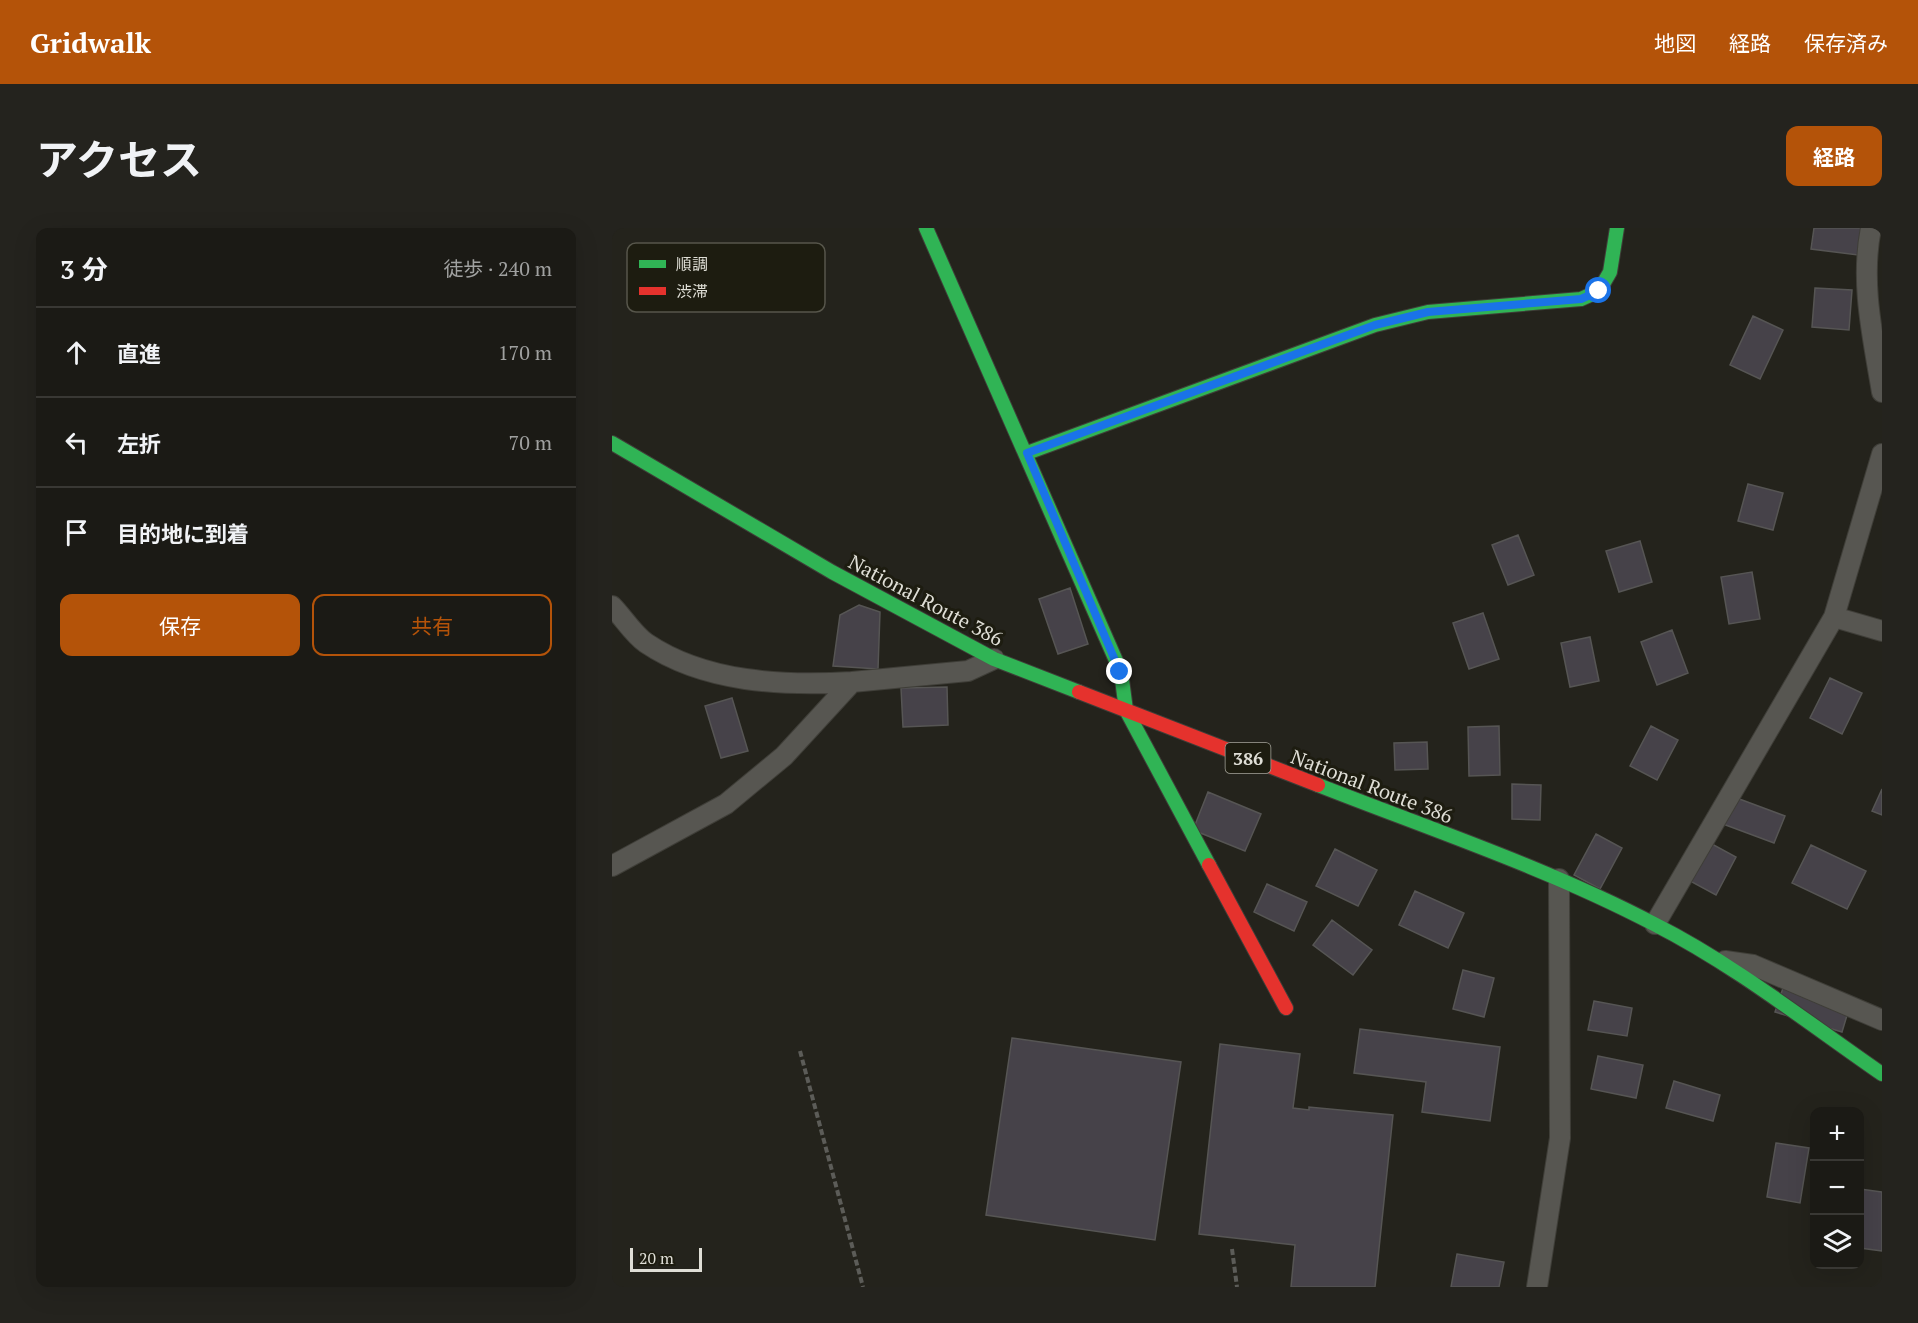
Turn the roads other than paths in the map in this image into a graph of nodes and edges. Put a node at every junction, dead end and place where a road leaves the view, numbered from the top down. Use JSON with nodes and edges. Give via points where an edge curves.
{"nodes":[{"id":1,"x":926,"y":228,"type":"edge"},
{"id":2,"x":1617,"y":228,"type":"edge"},
{"id":3,"x":1871,"y":228,"type":"edge"},
{"id":4,"x":1882,"y":392,"type":"edge"},
{"id":5,"x":612,"y":443,"type":"edge"},
{"id":6,"x":1027,"y":453,"type":"junction"},
{"id":7,"x":1882,"y":454,"type":"edge"},
{"id":8,"x":612,"y":606,"type":"edge"},
{"id":9,"x":1834,"y":617,"type":"junction"},
{"id":10,"x":1882,"y":631,"type":"edge"},
{"id":11,"x":994,"y":659,"type":"junction"},
{"id":12,"x":852,"y":682,"type":"junction"},
{"id":13,"x":1126,"y":710,"type":"junction"},
{"id":14,"x":612,"y":866,"type":"edge"},
{"id":15,"x":1559,"y":879,"type":"junction"},
{"id":16,"x":1655,"y":924,"type":"junction"},
{"id":17,"x":1716,"y":960,"type":"junction"},
{"id":18,"x":1286,"y":1008,"type":"dead end"},
{"id":19,"x":1882,"y":1020,"type":"edge"},
{"id":20,"x":1882,"y":1074,"type":"edge"},
{"id":21,"x":1537,"y":1287,"type":"edge"}],
"edges":[{"from":1,"to":6,"type":"main road"},
{"from":2,"to":6,"type":"main road","via":[[1610,272],[1599,291],[1581,299],[1428,312],[1375,325]]},
{"from":3,"to":4,"type":"street","via":[[1866,252],[1866,294]]},
{"from":5,"to":11,"type":"main road","name":"National Route 386","number":"386","via":[[832,572]]},
{"from":6,"to":13,"type":"main road","via":[[1120,672]]},
{"from":7,"to":9,"type":"street"},
{"from":8,"to":12,"type":"street","via":[[645,642],[689,665],[750,680]]},
{"from":9,"to":10,"type":"street"},
{"from":9,"to":16,"type":"street"},
{"from":11,"to":12,"type":"street","via":[[968,671]]},
{"from":11,"to":13,"type":"main road","name":"National Route 386","number":"386"},
{"from":12,"to":14,"type":"street","via":[[784,756],[726,804]]},
{"from":13,"to":15,"type":"main road","name":"National Route 386","number":"386"},
{"from":13,"to":18,"type":"main road"},
{"from":15,"to":16,"type":"main road","name":"National Route 386","number":"386"},
{"from":15,"to":21,"type":"street","via":[[1560,1138]]},
{"from":16,"to":17,"type":"main road","name":"National Route 386","number":"386"},
{"from":17,"to":19,"type":"street","via":[[1753,964]]},
{"from":17,"to":20,"type":"main road","name":"National Route 386","number":"386"}]}
